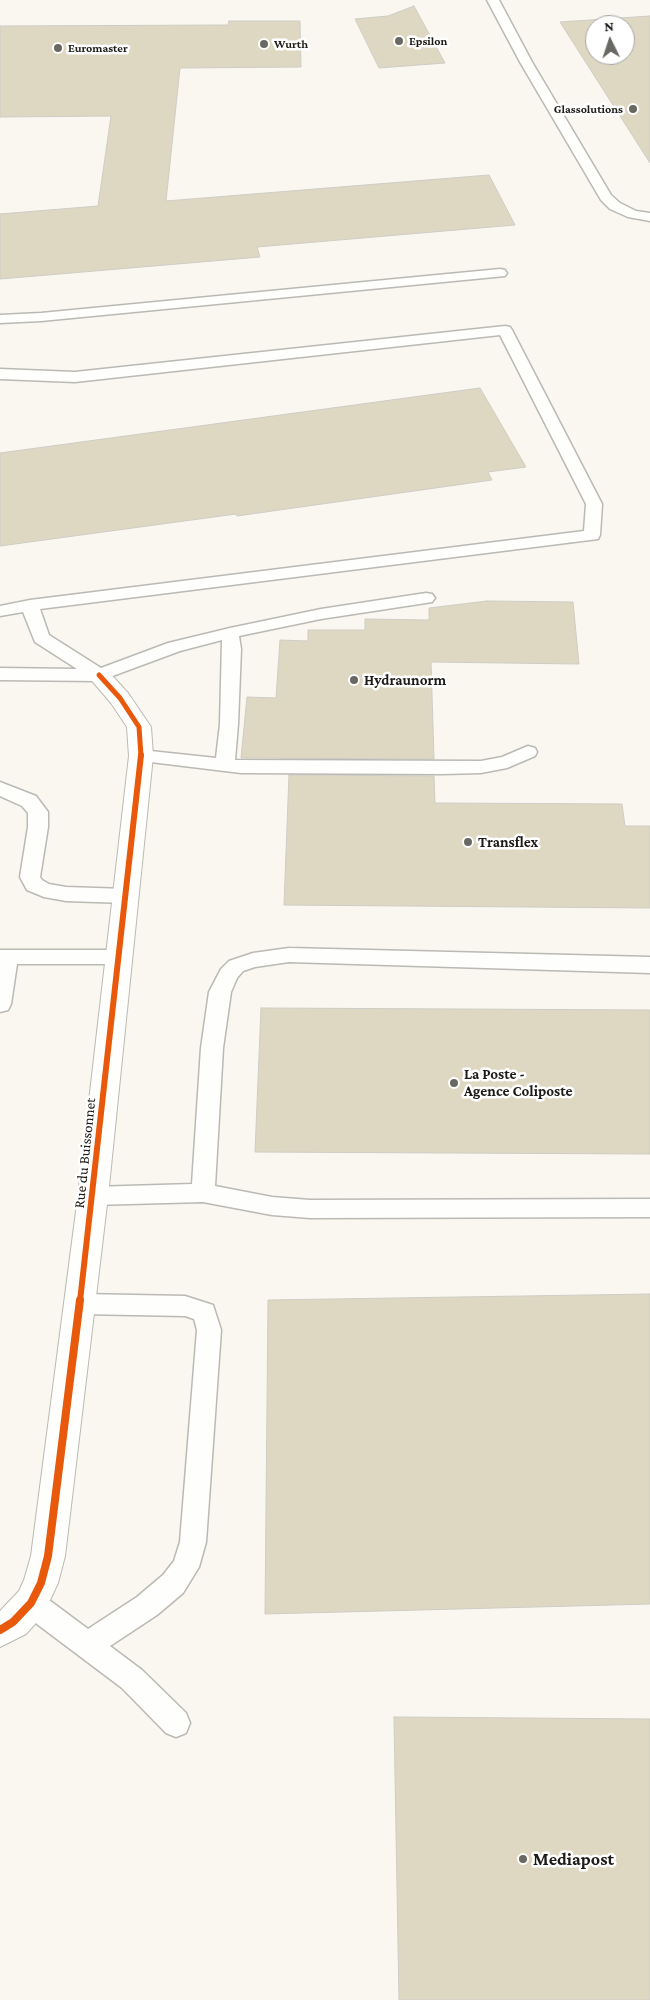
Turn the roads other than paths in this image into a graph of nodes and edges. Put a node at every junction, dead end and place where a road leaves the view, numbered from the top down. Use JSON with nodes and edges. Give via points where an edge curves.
{"nodes":[{"id":1,"x":493,"y":0,"type":"edge"},
{"id":2,"x":650,"y":216,"type":"edge"},
{"id":3,"x":500,"y":273,"type":"dead end"},
{"id":4,"x":0,"y":319,"type":"edge"},
{"id":5,"x":0,"y":374,"type":"edge"},
{"id":6,"x":426,"y":598,"type":"dead end"},
{"id":7,"x":30,"y":605,"type":"junction"},
{"id":8,"x":0,"y":611,"type":"edge"},
{"id":9,"x":230,"y":633,"type":"junction"},
{"id":10,"x":0,"y":674,"type":"edge"},
{"id":11,"x":99,"y":675,"type":"junction"},
{"id":12,"x":528,"y":752,"type":"dead end"},
{"id":13,"x":141,"y":756,"type":"junction"},
{"id":14,"x":225,"y":765,"type":"junction"},
{"id":15,"x":0,"y":788,"type":"edge"},
{"id":16,"x":126,"y":896,"type":"junction"},
{"id":17,"x":4,"y":957,"type":"edge"},
{"id":18,"x":120,"y":958,"type":"junction"},
{"id":19,"x":650,"y":965,"type":"edge"},
{"id":20,"x":0,"y":1004,"type":"edge"},
{"id":21,"x":203,"y":1193,"type":"junction"},
{"id":22,"x":93,"y":1196,"type":"junction"},
{"id":23,"x":650,"y":1208,"type":"edge"},
{"id":24,"x":81,"y":1304,"type":"junction"},
{"id":25,"x":31,"y":1603,"type":"junction"},
{"id":26,"x":0,"y":1630,"type":"edge"},
{"id":27,"x":88,"y":1645,"type":"junction"},
{"id":28,"x":176,"y":1723,"type":"dead end"}],
"edges":[{"from":1,"to":2,"type":"lane","via":[[606,197],[615,206],[633,214]]},
{"from":3,"to":4,"type":"lane"},
{"from":5,"to":7,"type":"lane","via":[[75,377],[505,330],[594,504],[592,535]]},
{"from":6,"to":9,"type":"lane","via":[[321,614]]},
{"from":7,"to":8,"type":"lane"},
{"from":7,"to":11,"type":"lane","via":[[41,638]]},
{"from":9,"to":11,"type":"lane","via":[[174,647]]},
{"from":9,"to":14,"type":"lane","via":[[232,648]]},
{"from":10,"to":11,"type":"lane"},
{"from":11,"to":13,"type":"street","name":"Rue du Buissonnet","via":[[120,698],[139,727]]},
{"from":12,"to":14,"type":"lane","via":[[507,762],[481,767]]},
{"from":13,"to":14,"type":"lane"},
{"from":13,"to":16,"type":"street","name":"Rue du Buissonnet"},
{"from":15,"to":16,"type":"lane","via":[[28,801],[38,812],[30,877],[34,885],[66,894]]},
{"from":16,"to":18,"type":"street","name":"Rue du Buissonnet"},
{"from":17,"to":18,"type":"lane"},
{"from":17,"to":20,"type":"lane"},
{"from":18,"to":22,"type":"street","name":"Rue du Buissonnet"},
{"from":19,"to":21,"type":"lane","via":[[289,955],[236,966],[228,974],[220,992],[212,1048]]},
{"from":21,"to":22,"type":"lane"},
{"from":21,"to":23,"type":"lane","via":[[272,1206],[310,1209]]},
{"from":22,"to":24,"type":"street","name":"Rue du Buissonnet"},
{"from":24,"to":25,"type":"street","name":"Rue du Buissonnet","via":[[48,1556],[41,1583]]},
{"from":24,"to":27,"type":"lane","via":[[185,1306],[204,1312],[209,1330],[193,1542],[186,1567],[173,1584],[147,1606]]},
{"from":25,"to":26,"type":"street","name":"Rue du Buissonnet","via":[[13,1622]]},
{"from":25,"to":27,"type":"lane"},
{"from":27,"to":28,"type":"lane","via":[[132,1679]]}]}
